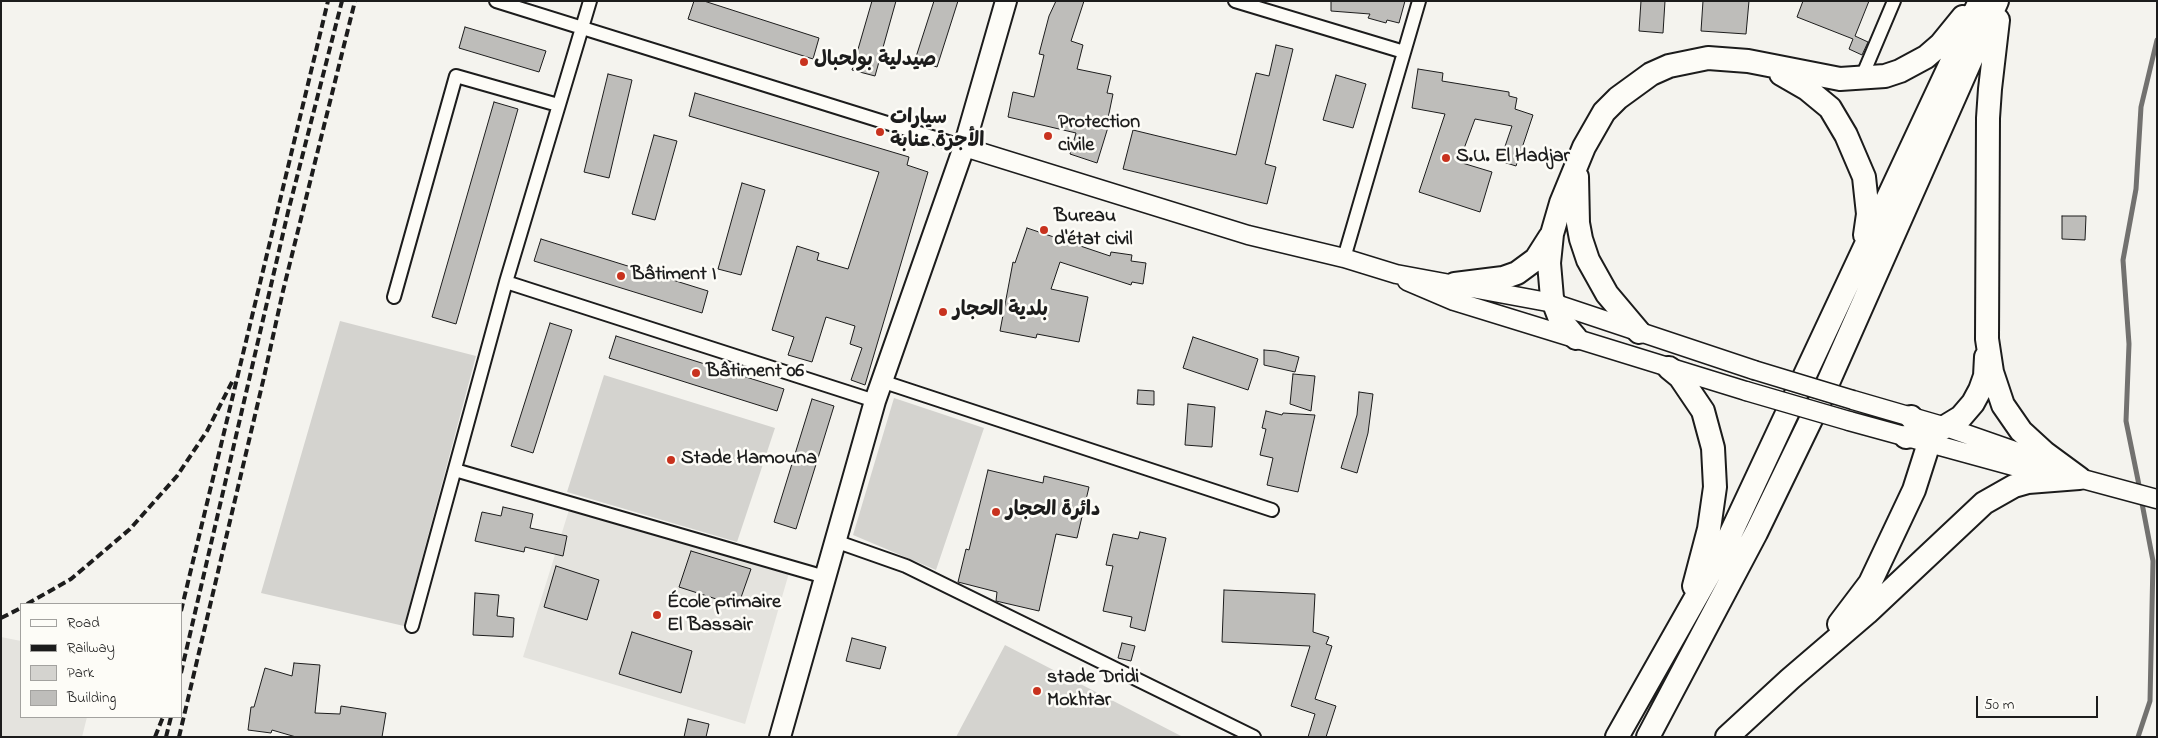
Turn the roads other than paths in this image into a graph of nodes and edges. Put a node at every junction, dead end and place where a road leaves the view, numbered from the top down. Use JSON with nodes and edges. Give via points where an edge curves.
{"nodes":[{"id":1,"x":496,"y":1,"type":"edge"},
{"id":2,"x":590,"y":1,"type":"edge"},
{"id":3,"x":1006,"y":1,"type":"edge"},
{"id":4,"x":1235,"y":1,"type":"edge"},
{"id":5,"x":1419,"y":1,"type":"edge"},
{"id":6,"x":1894,"y":1,"type":"edge"},
{"id":7,"x":1978,"y":1,"type":"edge"},
{"id":8,"x":1997,"y":1,"type":"edge"},
{"id":9,"x":2002,"y":1,"type":"edge"},
{"id":10,"x":582,"y":27,"type":"junction"},
{"id":11,"x":1404,"y":52,"type":"junction"},
{"id":12,"x":1768,"y":66,"type":"junction"},
{"id":13,"x":1861,"y":79,"type":"junction"},
{"id":14,"x":558,"y":105,"type":"junction"},
{"id":15,"x":964,"y":147,"type":"junction"},
{"id":16,"x":1577,"y":166,"type":"junction"},
{"id":17,"x":1552,"y":234,"type":"junction"},
{"id":18,"x":1863,"y":253,"type":"junction"},
{"id":19,"x":1344,"y":258,"type":"junction"},
{"id":20,"x":1396,"y":274,"type":"junction"},
{"id":21,"x":506,"y":282,"type":"junction"},
{"id":22,"x":1455,"y":284,"type":"junction"},
{"id":23,"x":394,"y":297,"type":"dead end"},
{"id":24,"x":1553,"y":303,"type":"junction"},
{"id":25,"x":1639,"y":332,"type":"junction"},
{"id":26,"x":1576,"y":338,"type":"junction"},
{"id":27,"x":1987,"y":339,"type":"junction"},
{"id":28,"x":1669,"y":368,"type":"junction"},
{"id":29,"x":881,"y":381,"type":"junction"},
{"id":30,"x":875,"y":401,"type":"junction"},
{"id":31,"x":1923,"y":432,"type":"junction"},
{"id":32,"x":455,"y":470,"type":"junction"},
{"id":33,"x":2085,"y":479,"type":"junction"},
{"id":34,"x":2157,"y":499,"type":"edge"},
{"id":35,"x":1272,"y":510,"type":"dead end"},
{"id":36,"x":835,"y":541,"type":"junction"},
{"id":37,"x":825,"y":577,"type":"junction"},
{"id":38,"x":1687,"y":615,"type":"junction"},
{"id":39,"x":412,"y":626,"type":"dead end"},
{"id":40,"x":1790,"y":678,"type":"junction"},
{"id":41,"x":780,"y":737,"type":"edge"},
{"id":42,"x":1254,"y":737,"type":"edge"},
{"id":43,"x":1617,"y":737,"type":"edge"},
{"id":44,"x":1648,"y":737,"type":"edge"},
{"id":45,"x":1728,"y":737,"type":"edge"}],
"edges":[{"from":1,"to":10,"type":"street"},
{"from":2,"to":10,"type":"street"},
{"from":3,"to":15,"type":"main road"},
{"from":4,"to":11,"type":"street"},
{"from":5,"to":11,"type":"street"},
{"from":6,"to":13,"type":"street"},
{"from":7,"to":13,"type":"highway","via":[[1926,57],[1900,71]]},
{"from":7,"to":18,"type":"highway"},
{"from":8,"to":44,"type":"highway","via":[[1819,403],[1756,533]]},
{"from":9,"to":27,"type":"highway","via":[[1995,32],[1990,89]]},
{"from":10,"to":14,"type":"street"},
{"from":10,"to":15,"type":"street"},
{"from":11,"to":19,"type":"street"},
{"from":12,"to":13,"type":"highway","via":[[1840,79]]},
{"from":12,"to":16,"type":"highway","via":[[1708,58],[1651,74],[1604,112]]},
{"from":12,"to":18,"type":"highway","via":[[1807,89],[1830,108],[1846,135],[1864,177],[1868,214]]},
{"from":14,"to":21,"type":"street"},
{"from":14,"to":23,"type":"street","via":[[456,76]]},
{"from":15,"to":19,"type":"main road","via":[[1248,235]]},
{"from":15,"to":29,"type":"main road"},
{"from":16,"to":17,"type":"highway"},
{"from":16,"to":25,"type":"highway","via":[[1578,223],[1588,260],[1606,294]]},
{"from":17,"to":22,"type":"highway","via":[[1536,258],[1517,273]]},
{"from":17,"to":24,"type":"highway","via":[[1549,262]]},
{"from":18,"to":38,"type":"highway","via":[[1724,548]]},
{"from":19,"to":20,"type":"main road"},
{"from":20,"to":22,"type":"main road"},
{"from":20,"to":26,"type":"main road","via":[[1454,301]]},
{"from":21,"to":30,"type":"street"},
{"from":21,"to":32,"type":"street"},
{"from":22,"to":24,"type":"main road"},
{"from":24,"to":25,"type":"main road"},
{"from":24,"to":26,"type":"highway","via":[[1560,319]]},
{"from":25,"to":31,"type":"main road","bridge":true,"via":[[1853,400]]},
{"from":26,"to":28,"type":"main road"},
{"from":27,"to":31,"type":"highway","via":[[1985,376],[1973,403],[1961,417]]},
{"from":27,"to":33,"type":"highway","via":[[1992,372],[2011,419],[2032,442]]},
{"from":28,"to":31,"type":"main road","bridge":true,"via":[[1849,421]]},
{"from":28,"to":38,"type":"highway","via":[[1680,377],[1702,411],[1713,448],[1715,487]]},
{"from":29,"to":30,"type":"main road"},
{"from":29,"to":35,"type":"street"},
{"from":30,"to":36,"type":"main road"},
{"from":31,"to":33,"type":"main road","via":[[2017,467]]},
{"from":31,"to":33,"type":"main road","via":[[2037,457]]},
{"from":31,"to":40,"type":"highway","via":[[1914,490],[1870,583]]},
{"from":32,"to":37,"type":"street"},
{"from":32,"to":39,"type":"street"},
{"from":33,"to":34,"type":"main road"},
{"from":33,"to":40,"type":"highway","via":[[2028,482],[1984,503],[1867,613]]},
{"from":36,"to":37,"type":"main road"},
{"from":36,"to":42,"type":"street","via":[[906,566]]},
{"from":37,"to":41,"type":"main road"},
{"from":38,"to":43,"type":"highway"},
{"from":40,"to":45,"type":"highway"}]}
